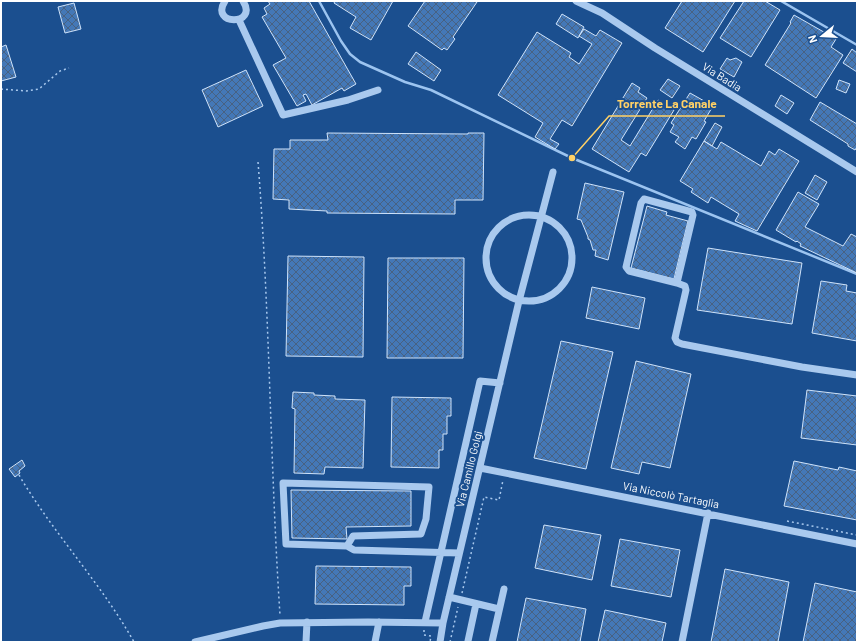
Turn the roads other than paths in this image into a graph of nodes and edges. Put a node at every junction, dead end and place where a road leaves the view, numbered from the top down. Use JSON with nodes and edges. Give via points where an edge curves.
{"nodes":[{"id":1,"x":225,"y":1,"type":"edge"},
{"id":2,"x":243,"y":1,"type":"edge"},
{"id":3,"x":576,"y":1,"type":"edge"},
{"id":4,"x":239,"y":20,"type":"junction"},
{"id":5,"x":378,"y":90,"type":"dead end"},
{"id":6,"x":553,"y":172,"type":"dead end"},
{"id":7,"x":857,"y":172,"type":"edge"},
{"id":8,"x":541,"y":216,"type":"junction"},
{"id":9,"x":677,"y":282,"type":"junction"},
{"id":10,"x":519,"y":301,"type":"junction"},
{"id":11,"x":857,"y":375,"type":"edge"},
{"id":12,"x":500,"y":383,"type":"junction"},
{"id":13,"x":480,"y":468,"type":"junction"},
{"id":14,"x":708,"y":513,"type":"junction"},
{"id":15,"x":857,"y":544,"type":"edge"},
{"id":16,"x":347,"y":546,"type":"junction"},
{"id":17,"x":440,"y":553,"type":"junction"},
{"id":18,"x":459,"y":553,"type":"junction"},
{"id":19,"x":504,"y":589,"type":"dead end"},
{"id":20,"x":449,"y":597,"type":"junction"},
{"id":21,"x":476,"y":604,"type":"junction"},
{"id":22,"x":499,"y":610,"type":"junction"},
{"id":23,"x":307,"y":622,"type":"junction"},
{"id":24,"x":379,"y":622,"type":"junction"},
{"id":25,"x":425,"y":622,"type":"junction"},
{"id":26,"x":443,"y":623,"type":"junction"},
{"id":27,"x":468,"y":641,"type":"edge"},
{"id":28,"x":195,"y":642,"type":"edge"},
{"id":29,"x":306,"y":642,"type":"edge"},
{"id":30,"x":376,"y":642,"type":"edge"},
{"id":31,"x":440,"y":642,"type":"edge"},
{"id":32,"x":492,"y":642,"type":"edge"},
{"id":33,"x":682,"y":642,"type":"edge"}],
"edges":[{"from":1,"to":4,"type":"street","via":[[222,10],[225,17]]},
{"from":2,"to":4,"type":"street","via":[[246,10]]},
{"from":3,"to":7,"type":"street","name":"Via Badia","via":[[602,13]]},
{"from":4,"to":5,"type":"street","via":[[283,115],[348,100]]},
{"from":6,"to":8,"type":"street","name":"Via Camillo Golgi"},
{"from":8,"to":10,"type":"street","name":"Via Camillo Golgi"},
{"from":8,"to":10,"type":"street","via":[[554,222],[565,233],[571,247],[573,262],[569,276],[561,289],[549,298],[534,302]]},
{"from":8,"to":10,"type":"street","via":[[527,214],[513,217],[501,224],[492,235],[487,248],[486,262],[489,275],[496,287],[506,296]]},
{"from":9,"to":9,"type":"street","via":[[692,212],[644,199],[626,269]]},
{"from":9,"to":11,"type":"street","via":[[684,285],[686,290],[675,338],[677,342],[802,367]]},
{"from":10,"to":12,"type":"street","name":"Via Camillo Golgi"},
{"from":12,"to":13,"type":"street","name":"Via Camillo Golgi"},
{"from":12,"to":17,"type":"street","via":[[480,381]]},
{"from":13,"to":14,"type":"street","name":"Via Niccolò Tartaglia"},
{"from":13,"to":18,"type":"street","name":"Via Camillo Golgi"},
{"from":14,"to":15,"type":"street","name":"Via Niccolò Tartaglia"},
{"from":14,"to":33,"type":"street"},
{"from":16,"to":16,"type":"street","via":[[353,536],[421,534],[426,519],[429,487],[283,483],[286,544]]},
{"from":16,"to":17,"type":"street","via":[[354,550]]},
{"from":17,"to":18,"type":"street"},
{"from":17,"to":25,"type":"street"},
{"from":18,"to":20,"type":"street","name":"Via Camillo Golgi"},
{"from":19,"to":22,"type":"street"},
{"from":20,"to":21,"type":"street"},
{"from":20,"to":26,"type":"street","name":"Via Camillo Golgi"},
{"from":21,"to":22,"type":"street"},
{"from":21,"to":27,"type":"street"},
{"from":22,"to":32,"type":"street"},
{"from":23,"to":24,"type":"street"},
{"from":23,"to":28,"type":"street","via":[[263,626]]},
{"from":23,"to":29,"type":"street"},
{"from":24,"to":25,"type":"street"},
{"from":24,"to":30,"type":"street"},
{"from":25,"to":26,"type":"street"},
{"from":26,"to":31,"type":"street","name":"Via Camillo Golgi"}]}
